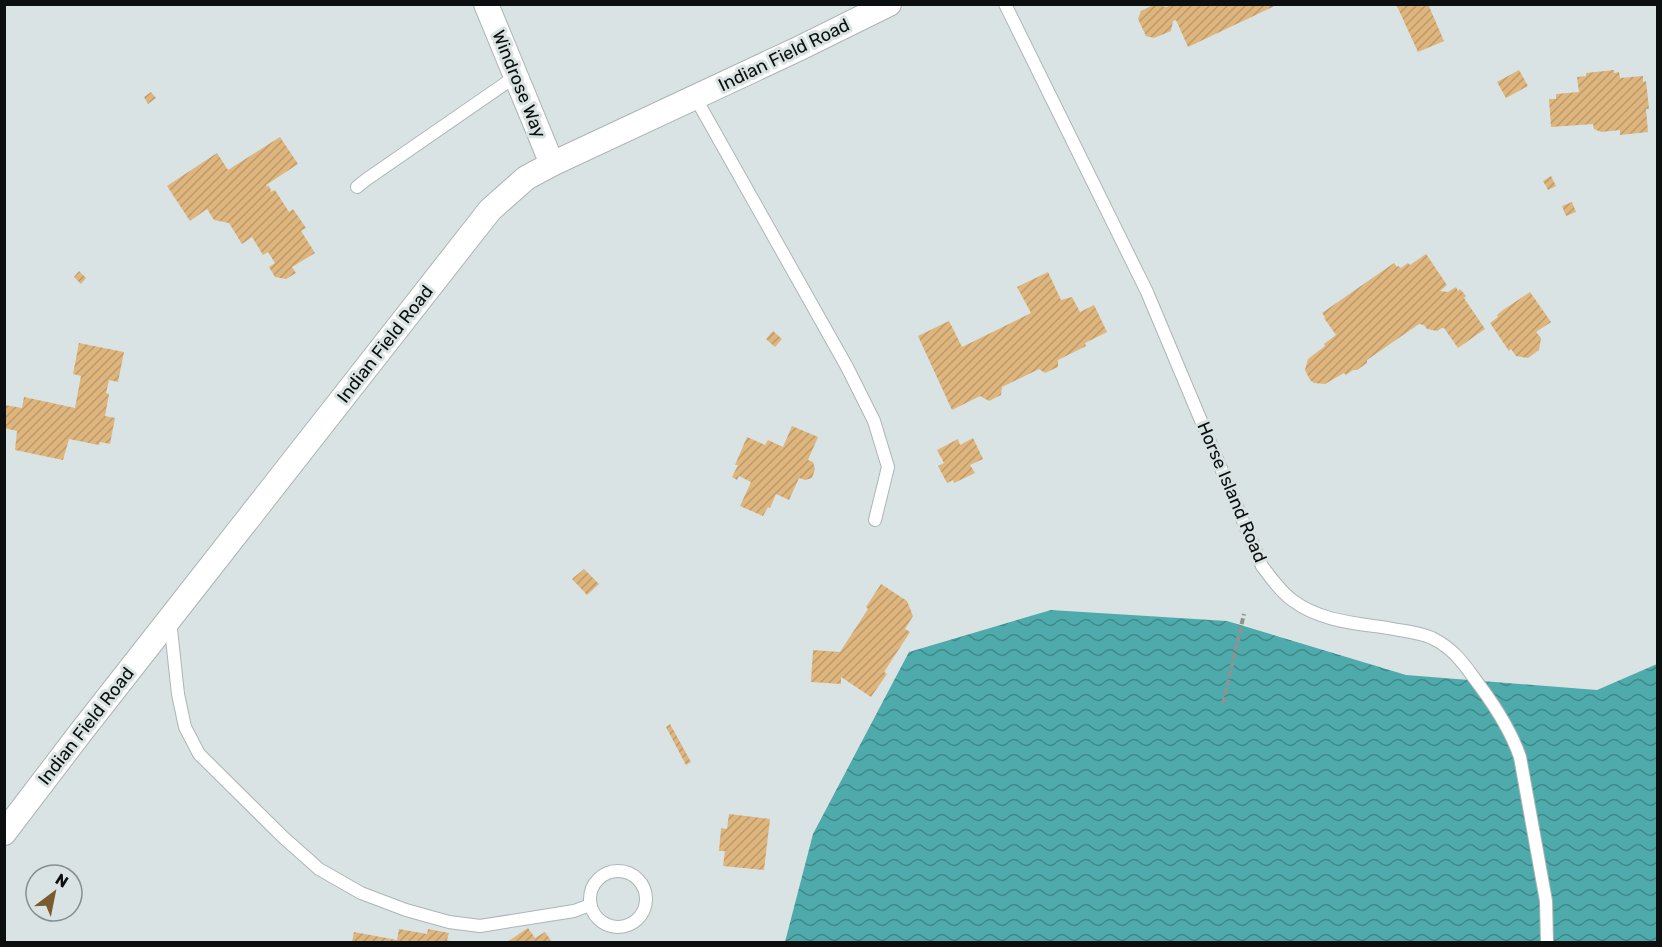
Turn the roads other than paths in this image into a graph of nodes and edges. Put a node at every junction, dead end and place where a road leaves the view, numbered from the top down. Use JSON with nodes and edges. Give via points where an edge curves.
{"nodes":[{"id":1,"x":486,"y":4,"type":"edge"},
{"id":2,"x":889,"y":4,"type":"edge"},
{"id":3,"x":1005,"y":4,"type":"edge"},
{"id":4,"x":516,"y":76,"type":"junction"},
{"id":5,"x":695,"y":97,"type":"junction"},
{"id":6,"x":552,"y":164,"type":"junction"},
{"id":7,"x":357,"y":187,"type":"dead end"},
{"id":8,"x":875,"y":520,"type":"dead end"},
{"id":9,"x":170,"y":619,"type":"junction"},
{"id":10,"x":4,"y":833,"type":"edge"},
{"id":11,"x":591,"y":905,"type":"junction"},
{"id":12,"x":1547,"y":942,"type":"edge"}],
"edges":[{"from":1,"to":4,"type":"street","name":"Windrose Way"},
{"from":2,"to":5,"type":"street","name":"Indian Field Road"},
{"from":3,"to":12,"type":"lane","name":"Horse Island Road","via":[[1147,292],[1262,566],[1291,600],[1309,611],[1329,619],[1431,637],[1464,662],[1497,709],[1521,757],[1546,901]]},
{"from":4,"to":6,"type":"street","name":"Windrose Way"},
{"from":4,"to":7,"type":"lane"},
{"from":5,"to":6,"type":"street","name":"Indian Field Road"},
{"from":5,"to":8,"type":"lane","via":[[874,421],[888,467]]},
{"from":6,"to":9,"type":"street","name":"Indian Field Road","via":[[526,178],[490,210]]},
{"from":9,"to":10,"type":"street","name":"Indian Field Road"},
{"from":9,"to":11,"type":"lane","via":[[185,727],[199,754],[320,869],[361,893],[449,922],[480,926]]},
{"from":11,"to":11,"type":"lane","via":[[592,887],[597,879],[615,871],[634,875],[645,890],[641,916],[626,926],[608,925]]}]}
